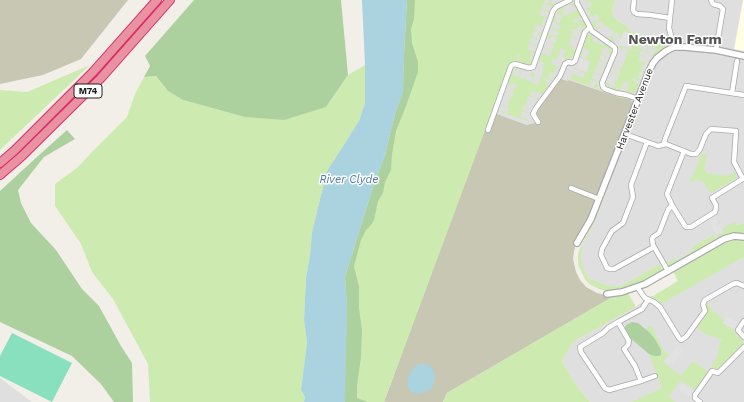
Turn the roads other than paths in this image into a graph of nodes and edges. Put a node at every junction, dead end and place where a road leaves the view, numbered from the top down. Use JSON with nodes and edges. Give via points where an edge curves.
{"nodes":[{"id":1,"x":157,"y":0,"type":"edge"},
{"id":2,"x":170,"y":0,"type":"edge"},
{"id":3,"x":570,"y":0,"type":"edge"},
{"id":4,"x":577,"y":0,"type":"edge"},
{"id":5,"x":634,"y":0,"type":"edge"},
{"id":6,"x":672,"y":0,"type":"edge"},
{"id":7,"x":711,"y":0,"type":"edge"},
{"id":8,"x":670,"y":18,"type":"junction"},
{"id":9,"x":590,"y":27,"type":"junction"},
{"id":10,"x":674,"y":47,"type":"junction"},
{"id":11,"x":716,"y":50,"type":"junction"},
{"id":12,"x":744,"y":56,"type":"edge"},
{"id":13,"x":736,"y":61,"type":"dead end"},
{"id":14,"x":732,"y":94,"type":"junction"},
{"id":15,"x":744,"y":95,"type":"edge"},
{"id":16,"x":638,"y":99,"type":"junction"},
{"id":17,"x":538,"y":122,"type":"dead end"},
{"id":18,"x":488,"y":130,"type":"dead end"},
{"id":19,"x":625,"y":134,"type":"junction"},
{"id":20,"x":647,"y":142,"type":"junction"},
{"id":21,"x":664,"y":144,"type":"junction"},
{"id":22,"x":684,"y":151,"type":"junction"},
{"id":23,"x":0,"y":163,"type":"edge"},
{"id":24,"x":0,"y":175,"type":"edge"},
{"id":25,"x":743,"y":179,"type":"edge"},
{"id":26,"x":571,"y":188,"type":"dead end"},
{"id":27,"x":599,"y":199,"type":"junction"},
{"id":28,"x":672,"y":205,"type":"junction"},
{"id":29,"x":744,"y":237,"type":"edge"},
{"id":30,"x":578,"y":243,"type":"dead end"},
{"id":31,"x":654,"y":247,"type":"junction"},
{"id":32,"x":668,"y":271,"type":"junction"},
{"id":33,"x":744,"y":286,"type":"edge"},
{"id":34,"x":637,"y":287,"type":"junction"},
{"id":35,"x":607,"y":294,"type":"dead end"},
{"id":36,"x":648,"y":300,"type":"junction"},
{"id":37,"x":744,"y":321,"type":"edge"},
{"id":38,"x":618,"y":322,"type":"junction"},
{"id":39,"x":744,"y":337,"type":"edge"},
{"id":40,"x":744,"y":347,"type":"edge"},
{"id":41,"x":655,"y":376,"type":"dead end"},
{"id":42,"x":641,"y":381,"type":"junction"},
{"id":43,"x":700,"y":402,"type":"edge"}],
"edges":[{"from":1,"to":23,"type":"highway","number":"M74","via":[[94,72]]},
{"from":2,"to":24,"type":"highway","number":"M74","via":[[100,78]]},
{"from":3,"to":18,"type":"street","via":[[553,11],[533,67],[530,69],[515,64],[511,66]]},
{"from":4,"to":9,"type":"street"},
{"from":5,"to":8,"type":"street","via":[[633,10],[637,14]]},
{"from":6,"to":8,"type":"street"},
{"from":7,"to":11,"type":"street","via":[[722,9]]},
{"from":8,"to":10,"type":"street","via":[[669,28]]},
{"from":9,"to":16,"type":"street","via":[[615,48],[603,87]]},
{"from":9,"to":17,"type":"street","via":[[585,32],[575,61],[565,64],[560,76],[536,108],[534,115]]},
{"from":10,"to":11,"type":"street"},
{"from":10,"to":16,"type":"street","name":"Harvester Avenue","via":[[653,63]]},
{"from":11,"to":12,"type":"street"},
{"from":13,"to":14,"type":"street"},
{"from":14,"to":15,"type":"street"},
{"from":14,"to":21,"type":"street","via":[[686,86]]},
{"from":16,"to":19,"type":"street","name":"Harvester Avenue"},
{"from":19,"to":20,"type":"street"},
{"from":19,"to":27,"type":"street","name":"Harvester Avenue"},
{"from":20,"to":21,"type":"street","via":[[658,146]]},
{"from":20,"to":31,"type":"street","via":[[630,188],[633,196],[623,223],[612,231],[601,255],[607,268],[614,270]]},
{"from":21,"to":22,"type":"street"},
{"from":22,"to":25,"type":"street","via":[[696,154],[711,129],[736,131],[734,162]]},
{"from":22,"to":28,"type":"street","via":[[667,194]]},
{"from":25,"to":28,"type":"street","via":[[712,198],[716,205],[715,212],[691,227],[685,226]]},
{"from":26,"to":27,"type":"street"},
{"from":27,"to":30,"type":"street","name":"Harvester Avenue"},
{"from":28,"to":31,"type":"street","via":[[659,233],[652,238]]},
{"from":29,"to":32,"type":"street","via":[[724,239]]},
{"from":31,"to":32,"type":"street"},
{"from":32,"to":34,"type":"street"},
{"from":33,"to":36,"type":"street","via":[[733,284],[705,300],[705,311],[682,340],[660,307]]},
{"from":34,"to":35,"type":"street"},
{"from":34,"to":36,"type":"street"},
{"from":36,"to":38,"type":"street","via":[[642,309]]},
{"from":37,"to":39,"type":"street","via":[[738,330]]},
{"from":38,"to":42,"type":"street","via":[[629,342],[624,350]]},
{"from":38,"to":42,"type":"street","via":[[603,334],[582,345],[581,352],[605,388],[609,390]]},
{"from":40,"to":43,"type":"street","via":[[718,373],[712,371],[695,395]]},
{"from":41,"to":42,"type":"street"}]}
